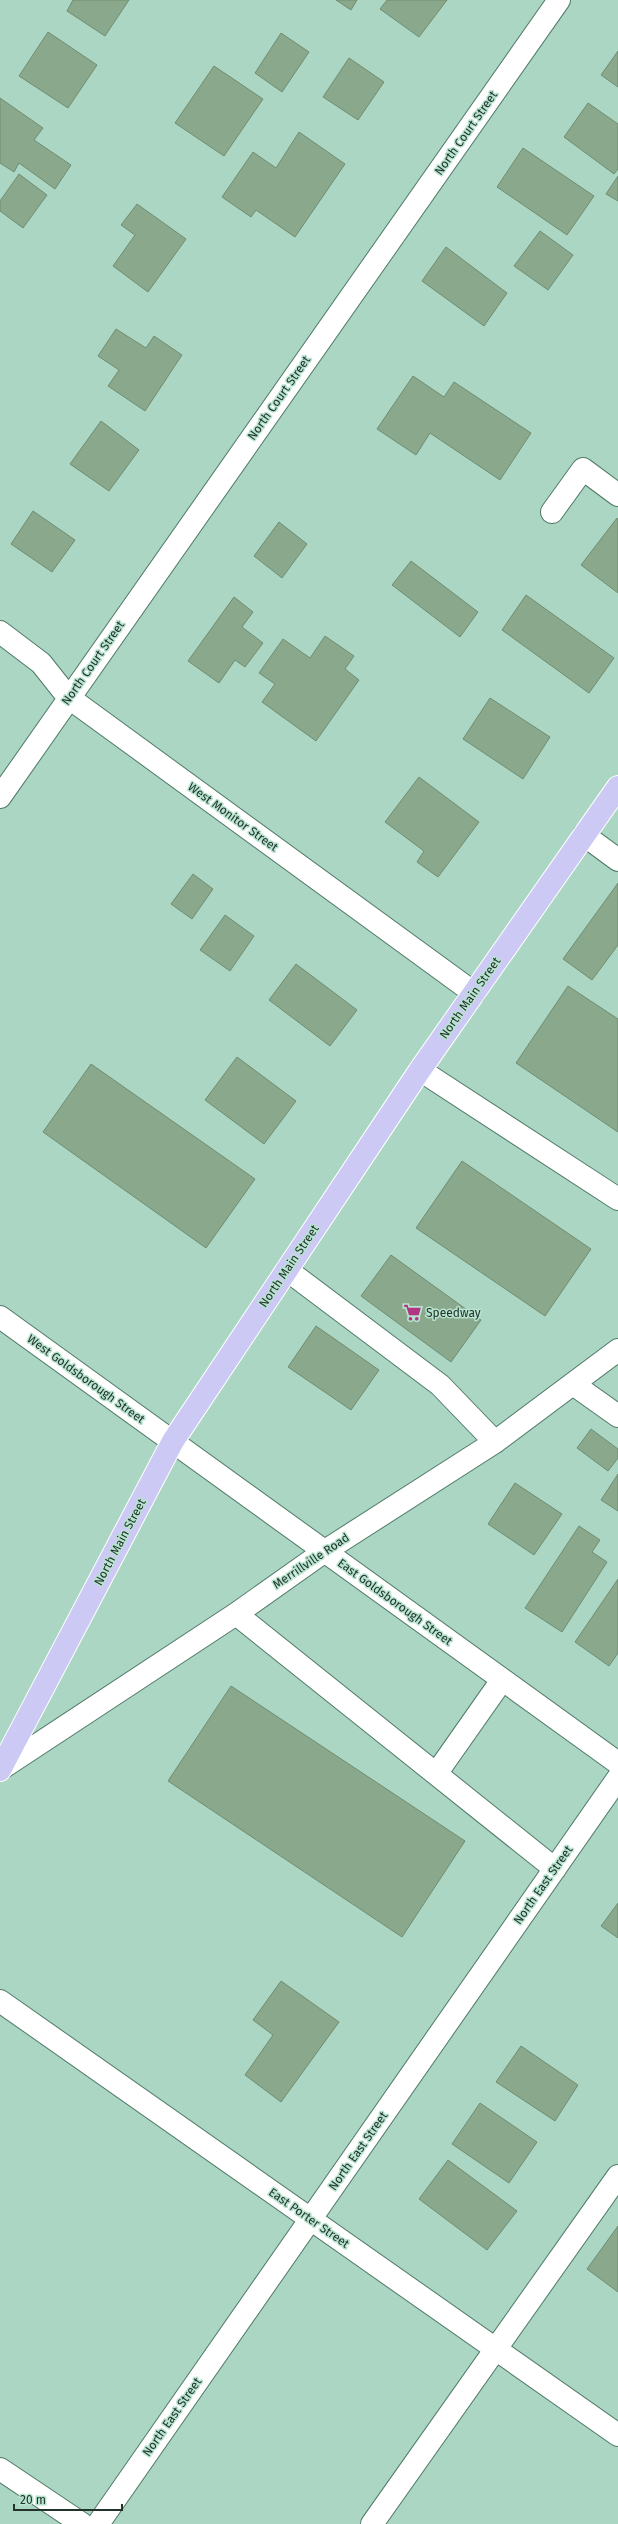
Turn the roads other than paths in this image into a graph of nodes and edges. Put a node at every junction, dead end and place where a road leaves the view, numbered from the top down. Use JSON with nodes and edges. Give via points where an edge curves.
{"nodes":[{"id":1,"x":559,"y":0,"type":"edge"},
{"id":2,"x":618,"y":495,"type":"edge"},
{"id":3,"x":552,"y":512,"type":"dead end"},
{"id":4,"x":0,"y":632,"type":"edge"},
{"id":5,"x":68,"y":697,"type":"junction"},
{"id":6,"x":618,"y":787,"type":"edge"},
{"id":7,"x":0,"y":797,"type":"edge"},
{"id":8,"x":584,"y":835,"type":"junction"},
{"id":9,"x":618,"y":860,"type":"edge"},
{"id":10,"x":474,"y":993,"type":"junction"},
{"id":11,"x":420,"y":1070,"type":"junction"},
{"id":12,"x":618,"y":1199,"type":"edge"},
{"id":13,"x":287,"y":1270,"type":"junction"},
{"id":14,"x":0,"y":1317,"type":"edge"},
{"id":15,"x":618,"y":1350,"type":"edge"},
{"id":16,"x":573,"y":1384,"type":"junction"},
{"id":17,"x":618,"y":1416,"type":"edge"},
{"id":18,"x":173,"y":1441,"type":"junction"},
{"id":19,"x":495,"y":1442,"type":"junction"},
{"id":20,"x":324,"y":1551,"type":"junction"},
{"id":21,"x":236,"y":1614,"type":"junction"},
{"id":22,"x":502,"y":1680,"type":"junction"},
{"id":23,"x":618,"y":1763,"type":"edge"},
{"id":24,"x":1,"y":1769,"type":"edge"},
{"id":25,"x":436,"y":1774,"type":"junction"},
{"id":26,"x":618,"y":1778,"type":"edge"},
{"id":27,"x":555,"y":1869,"type":"junction"},
{"id":28,"x":0,"y":2001,"type":"edge"},
{"id":29,"x":618,"y":2176,"type":"edge"},
{"id":30,"x":310,"y":2218,"type":"junction"},
{"id":31,"x":496,"y":2349,"type":"junction"},
{"id":32,"x":618,"y":2435,"type":"edge"},
{"id":33,"x":0,"y":2469,"type":"edge"},
{"id":34,"x":82,"y":2524,"type":"edge"},
{"id":35,"x":98,"y":2524,"type":"edge"},
{"id":36,"x":372,"y":2524,"type":"edge"}],
"edges":[{"from":1,"to":5,"type":"street","name":"North Court Street"},
{"from":2,"to":3,"type":"street","via":[[583,469]]},
{"from":4,"to":5,"type":"street","name":"West Monitor Street","via":[[42,663]]},
{"from":5,"to":7,"type":"street","name":"North Court Street"},
{"from":5,"to":10,"type":"street","name":"West Monitor Street"},
{"from":6,"to":8,"type":"main road","name":"North Main Street"},
{"from":8,"to":9,"type":"street"},
{"from":8,"to":10,"type":"main road","name":"North Main Street"},
{"from":10,"to":11,"type":"main road","name":"North Main Street"},
{"from":11,"to":12,"type":"street"},
{"from":11,"to":13,"type":"main road","name":"North Main Street"},
{"from":13,"to":18,"type":"main road","name":"North Main Street"},
{"from":13,"to":19,"type":"street","via":[[440,1385]]},
{"from":14,"to":18,"type":"street","name":"West Goldsborough Street"},
{"from":15,"to":16,"type":"street","name":"Merrillville Road"},
{"from":16,"to":17,"type":"street"},
{"from":16,"to":19,"type":"street","name":"Merrillville Road"},
{"from":18,"to":20,"type":"street","name":"East Goldsborough Street"},
{"from":18,"to":24,"type":"main road","name":"North Main Street"},
{"from":19,"to":20,"type":"street","name":"Merrillville Road"},
{"from":20,"to":21,"type":"street","name":"Merrillville Road"},
{"from":20,"to":22,"type":"street","name":"East Goldsborough Street"},
{"from":21,"to":24,"type":"street","name":"Merrillville Road"},
{"from":21,"to":25,"type":"street"},
{"from":22,"to":23,"type":"street","name":"East Goldsborough Street"},
{"from":22,"to":25,"type":"street"},
{"from":25,"to":27,"type":"street"},
{"from":26,"to":27,"type":"street","name":"North East Street"},
{"from":27,"to":30,"type":"street","name":"North East Street"},
{"from":28,"to":30,"type":"street","name":"East Porter Street"},
{"from":29,"to":31,"type":"street"},
{"from":30,"to":31,"type":"street","name":"East Porter Street"},
{"from":30,"to":35,"type":"street","name":"North East Street"},
{"from":31,"to":32,"type":"street","name":"East Porter Street"},
{"from":31,"to":36,"type":"street"},
{"from":33,"to":34,"type":"street"}]}
